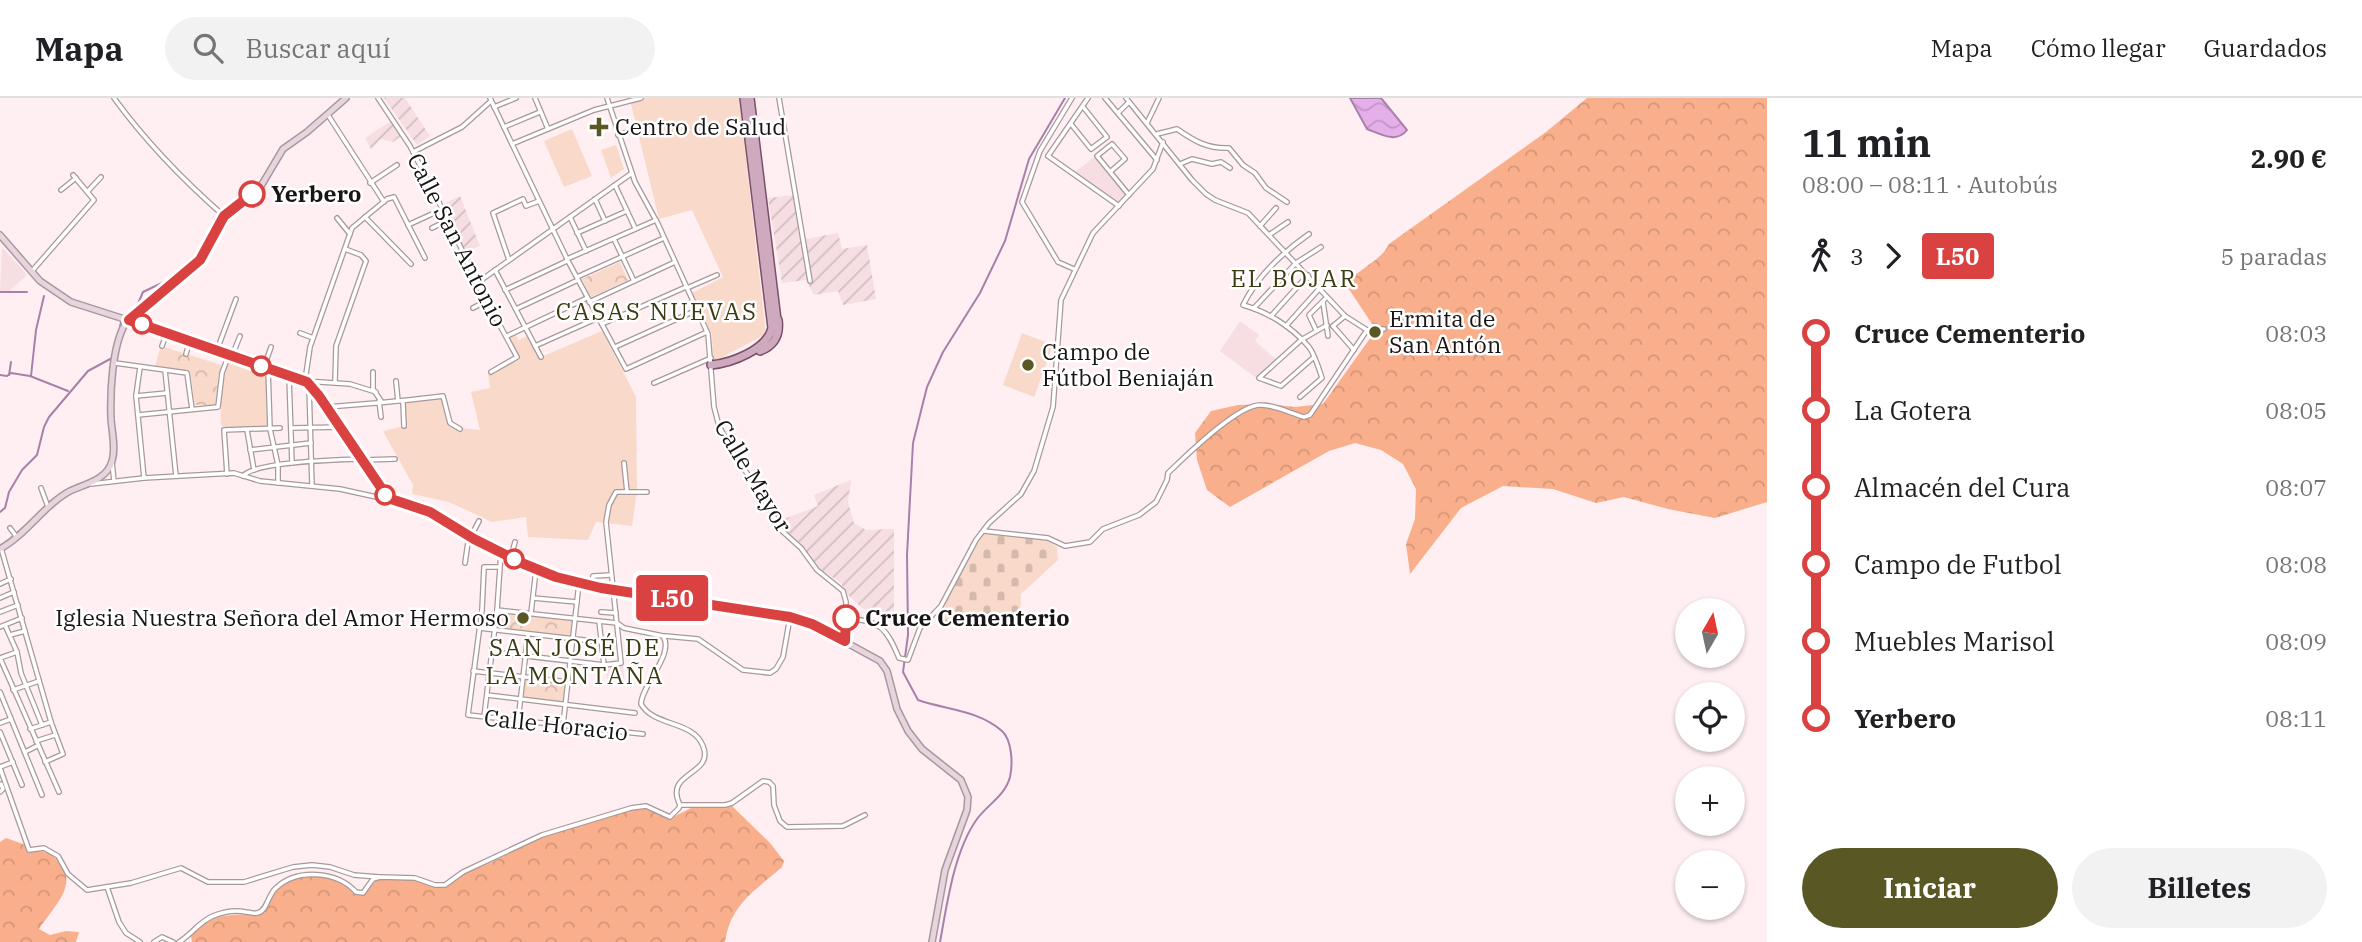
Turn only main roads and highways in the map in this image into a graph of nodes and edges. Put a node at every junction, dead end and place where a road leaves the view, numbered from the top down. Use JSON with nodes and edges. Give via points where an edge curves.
{"nodes":[{"id":1,"x":346,"y":98,"type":"edge"},
{"id":2,"x":747,"y":98,"type":"edge"},
{"id":3,"x":0,"y":235,"type":"edge"},
{"id":4,"x":775,"y":305,"type":"junction"},
{"id":5,"x":129,"y":320,"type":"junction"},
{"id":6,"x":772,"y":321,"type":"junction"},
{"id":7,"x":1,"y":549,"type":"edge"},
{"id":8,"x":932,"y":942,"type":"edge"}],
"edges":[{"from":1,"to":5,"type":"main road","via":[[283,149],[261,186],[224,216],[200,260]]},
{"from":2,"to":4,"type":"main road"},
{"from":2,"to":6,"type":"main road"},
{"from":3,"to":5,"type":"main road","via":[[50,290]]},
{"from":4,"to":6,"type":"main road","via":[[777,322]]},
{"from":4,"to":6,"type":"main road","via":[[779,329],[773,343],[711,364],[762,346],[771,334]]},
{"from":5,"to":7,"type":"main road","via":[[121,332],[115,363],[111,470],[101,480],[64,495]]},
{"from":5,"to":8,"type":"main road","via":[[307,383],[390,500],[430,512],[510,558],[592,586],[790,617],[812,624],[883,664],[908,732],[955,774],[967,792],[967,810],[947,863]]}]}
